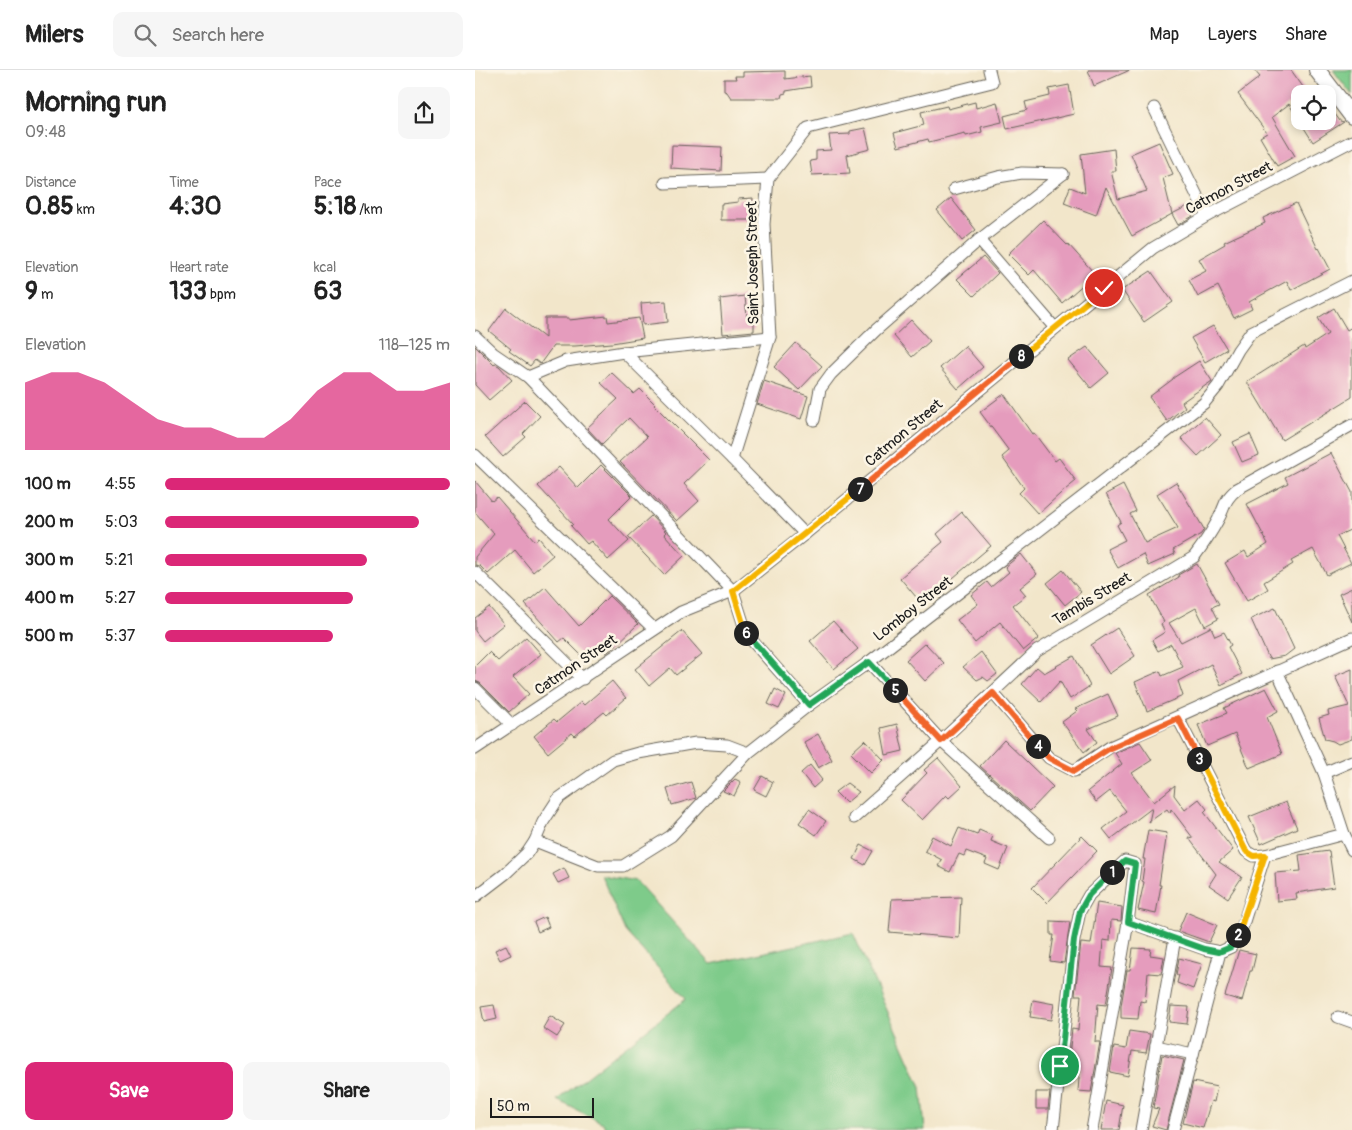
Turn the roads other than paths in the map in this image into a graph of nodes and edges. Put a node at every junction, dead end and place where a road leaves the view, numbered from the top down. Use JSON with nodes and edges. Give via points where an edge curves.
{"nodes":[{"id":1,"x":989,"y":70,"type":"edge"},
{"id":2,"x":1317,"y":70,"type":"edge"},
{"id":3,"x":1154,"y":108,"type":"dead end"},
{"id":4,"x":1352,"y":116,"type":"edge"},
{"id":5,"x":1352,"y":141,"type":"edge"},
{"id":6,"x":768,"y":179,"type":"junction"},
{"id":7,"x":665,"y":183,"type":"dead end"},
{"id":8,"x":954,"y":189,"type":"dead end"},
{"id":9,"x":1207,"y":216,"type":"junction"},
{"id":10,"x":979,"y":240,"type":"junction"},
{"id":11,"x":1352,"y":281,"type":"edge"},
{"id":12,"x":1055,"y":328,"type":"junction"},
{"id":13,"x":475,"y":336,"type":"edge"},
{"id":14,"x":770,"y":337,"type":"junction"},
{"id":15,"x":624,"y":352,"type":"junction"},
{"id":16,"x":527,"y":377,"type":"junction"},
{"id":17,"x":814,"y":420,"type":"dead end"},
{"id":18,"x":1352,"y":425,"type":"edge"},
{"id":19,"x":475,"y":455,"type":"edge"},
{"id":20,"x":732,"y":458,"type":"junction"},
{"id":21,"x":805,"y":534,"type":"junction"},
{"id":22,"x":475,"y":572,"type":"edge"},
{"id":23,"x":733,"y":591,"type":"junction"},
{"id":24,"x":654,"y":629,"type":"junction"},
{"id":25,"x":1352,"y":638,"type":"edge"},
{"id":26,"x":869,"y":662,"type":"junction"},
{"id":27,"x":1277,"y":671,"type":"junction"},
{"id":28,"x":583,"y":678,"type":"junction"},
{"id":29,"x":475,"y":688,"type":"edge"},
{"id":30,"x":993,"y":693,"type":"junction"},
{"id":31,"x":809,"y":705,"type":"junction"},
{"id":32,"x":1178,"y":718,"type":"junction"},
{"id":33,"x":512,"y":725,"type":"junction"},
{"id":34,"x":941,"y":741,"type":"junction"},
{"id":35,"x":475,"y":749,"type":"edge"},
{"id":36,"x":748,"y":752,"type":"junction"},
{"id":37,"x":1352,"y":760,"type":"edge"},
{"id":38,"x":1324,"y":773,"type":"junction"},
{"id":39,"x":854,"y":818,"type":"dead end"},
{"id":40,"x":1344,"y":834,"type":"junction"},
{"id":41,"x":1049,"y":838,"type":"dead end"},
{"id":42,"x":535,"y":841,"type":"junction"},
{"id":43,"x":1352,"y":850,"type":"edge"},
{"id":44,"x":1265,"y":855,"type":"junction"},
{"id":45,"x":475,"y":897,"type":"edge"},
{"id":46,"x":1128,"y":922,"type":"junction"},
{"id":47,"x":1175,"y":938,"type":"junction"},
{"id":48,"x":1219,"y":952,"type":"junction"},
{"id":49,"x":1338,"y":1017,"type":"dead end"},
{"id":50,"x":1352,"y":1022,"type":"edge"},
{"id":51,"x":1156,"y":1046,"type":"junction"},
{"id":52,"x":1193,"y":1054,"type":"junction"},
{"id":53,"x":1053,"y":1130,"type":"edge"},
{"id":54,"x":1092,"y":1130,"type":"edge"},
{"id":55,"x":1141,"y":1130,"type":"edge"},
{"id":56,"x":1173,"y":1130,"type":"edge"}],
"edges":[{"from":1,"to":6,"type":"street","via":[[992,82],[808,128]]},
{"from":2,"to":4,"type":"main road"},
{"from":3,"to":9,"type":"street"},
{"from":5,"to":9,"type":"street","name":"Catmon Street"},
{"from":6,"to":7,"type":"street"},
{"from":6,"to":14,"type":"street","name":"Saint Joseph Street","via":[[764,224]]},
{"from":8,"to":10,"type":"street","via":[[1021,173],[1063,174]]},
{"from":9,"to":12,"type":"street","name":"Catmon Street","via":[[1153,248]]},
{"from":10,"to":12,"type":"street"},
{"from":10,"to":17,"type":"street","via":[[831,374],[820,389]]},
{"from":11,"to":26,"type":"street","name":"Lomboy Street","via":[[1251,332],[1219,386],[1204,403]]},
{"from":12,"to":21,"type":"street","name":"Catmon Street"},
{"from":13,"to":16,"type":"street"},
{"from":14,"to":15,"type":"street"},
{"from":14,"to":20,"type":"street","name":"Saint Joseph Street"},
{"from":15,"to":16,"type":"street","via":[[566,361]]},
{"from":15,"to":20,"type":"street"},
{"from":16,"to":23,"type":"street"},
{"from":18,"to":30,"type":"street","name":"Tambis Street","via":[[1237,489],[1227,498],[1205,544],[1194,557],[1037,651]]},
{"from":19,"to":24,"type":"street"},
{"from":20,"to":21,"type":"street"},
{"from":21,"to":23,"type":"street","name":"Catmon Street"},
{"from":22,"to":28,"type":"street"},
{"from":23,"to":24,"type":"street","name":"Catmon Street","via":[[681,612]]},
{"from":23,"to":31,"type":"street","via":[[747,636]]},
{"from":24,"to":28,"type":"street","name":"Catmon Street"},
{"from":25,"to":27,"type":"street"},
{"from":26,"to":31,"type":"street","name":"Lomboy Street"},
{"from":26,"to":34,"type":"street"},
{"from":27,"to":32,"type":"street"},
{"from":27,"to":38,"type":"street"},
{"from":28,"to":33,"type":"street","name":"Catmon Street"},
{"from":29,"to":33,"type":"street"},
{"from":30,"to":32,"type":"street","via":[[1049,758],[1074,771],[1110,748]]},
{"from":30,"to":34,"type":"street","name":"Tambis Street"},
{"from":31,"to":36,"type":"street","name":"Lomboy Street"},
{"from":32,"to":44,"type":"street","via":[[1246,851],[1254,856]]},
{"from":33,"to":35,"type":"street","name":"Catmon Street"},
{"from":34,"to":39,"type":"street","name":"Tambis Street"},
{"from":34,"to":41,"type":"street"},
{"from":36,"to":42,"type":"street","via":[[727,745],[696,743],[613,760],[558,799]]},
{"from":36,"to":42,"type":"street","name":"Lomboy Street","via":[[671,836],[623,866],[598,866]]},
{"from":37,"to":38,"type":"street"},
{"from":38,"to":40,"type":"street"},
{"from":40,"to":43,"type":"street"},
{"from":40,"to":44,"type":"street"},
{"from":42,"to":45,"type":"street","via":[[505,874]]},
{"from":44,"to":48,"type":"street","via":[[1241,931],[1231,947]]},
{"from":46,"to":47,"type":"street"},
{"from":46,"to":53,"type":"street","via":[[1135,864],[1125,861],[1089,895],[1080,911]]},
{"from":46,"to":54,"type":"street"},
{"from":47,"to":48,"type":"street"},
{"from":47,"to":51,"type":"street"},
{"from":48,"to":52,"type":"street"},
{"from":49,"to":50,"type":"street"},
{"from":51,"to":52,"type":"street"},
{"from":51,"to":55,"type":"street"},
{"from":52,"to":56,"type":"street"}]}
